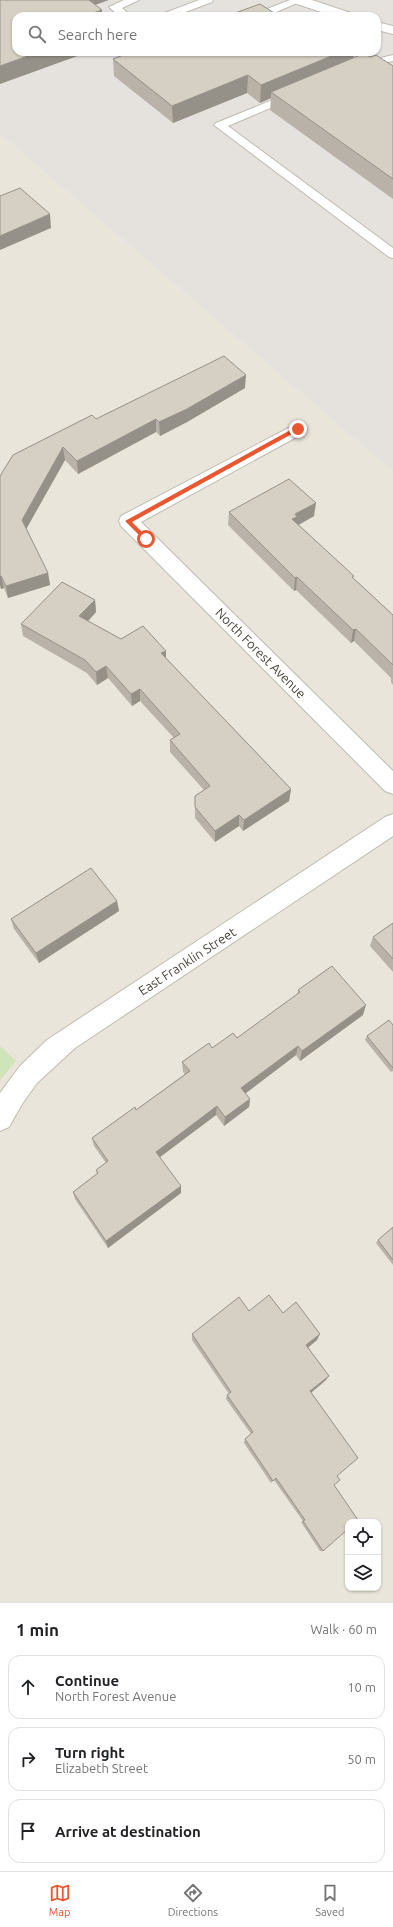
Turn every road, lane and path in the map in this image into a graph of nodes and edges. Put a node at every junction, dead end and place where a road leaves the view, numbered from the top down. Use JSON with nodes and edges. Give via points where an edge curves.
{"nodes":[{"id":1,"x":134,"y":0,"type":"edge"},
{"id":2,"x":208,"y":0,"type":"edge"},
{"id":3,"x":299,"y":0,"type":"edge"},
{"id":4,"x":121,"y":12,"type":"edge"},
{"id":5,"x":176,"y":12,"type":"edge"},
{"id":6,"x":268,"y":12,"type":"edge"},
{"id":7,"x":334,"y":12,"type":"edge"},
{"id":8,"x":381,"y":27,"type":"edge"},
{"id":9,"x":393,"y":30,"type":"edge"},
{"id":10,"x":393,"y":58,"type":"edge"},
{"id":11,"x":349,"y":71,"type":"edge"},
{"id":12,"x":306,"y":89,"type":"edge"},
{"id":13,"x":393,"y":254,"type":"edge"},
{"id":14,"x":298,"y":429,"type":"dead end"},
{"id":15,"x":393,"y":785,"type":"edge"},
{"id":16,"x":393,"y":824,"type":"edge"},
{"id":17,"x":0,"y":1118,"type":"edge"}],
"edges":[{"from":1,"to":4,"type":"lane","via":[[114,7]]},
{"from":2,"to":5,"type":"lane"},
{"from":3,"to":6,"type":"lane"},
{"from":3,"to":7,"type":"street"},
{"from":8,"to":9,"type":"street"},
{"from":10,"to":11,"type":"lane","via":[[370,62]]},
{"from":12,"to":13,"type":"lane","via":[[220,124]]},
{"from":14,"to":15,"type":"street","name":"North Forest Avenue","via":[[128,521]]},
{"from":16,"to":17,"type":"street","name":"East Franklin Street","via":[[66,1040],[42,1059],[22,1082]]}]}
